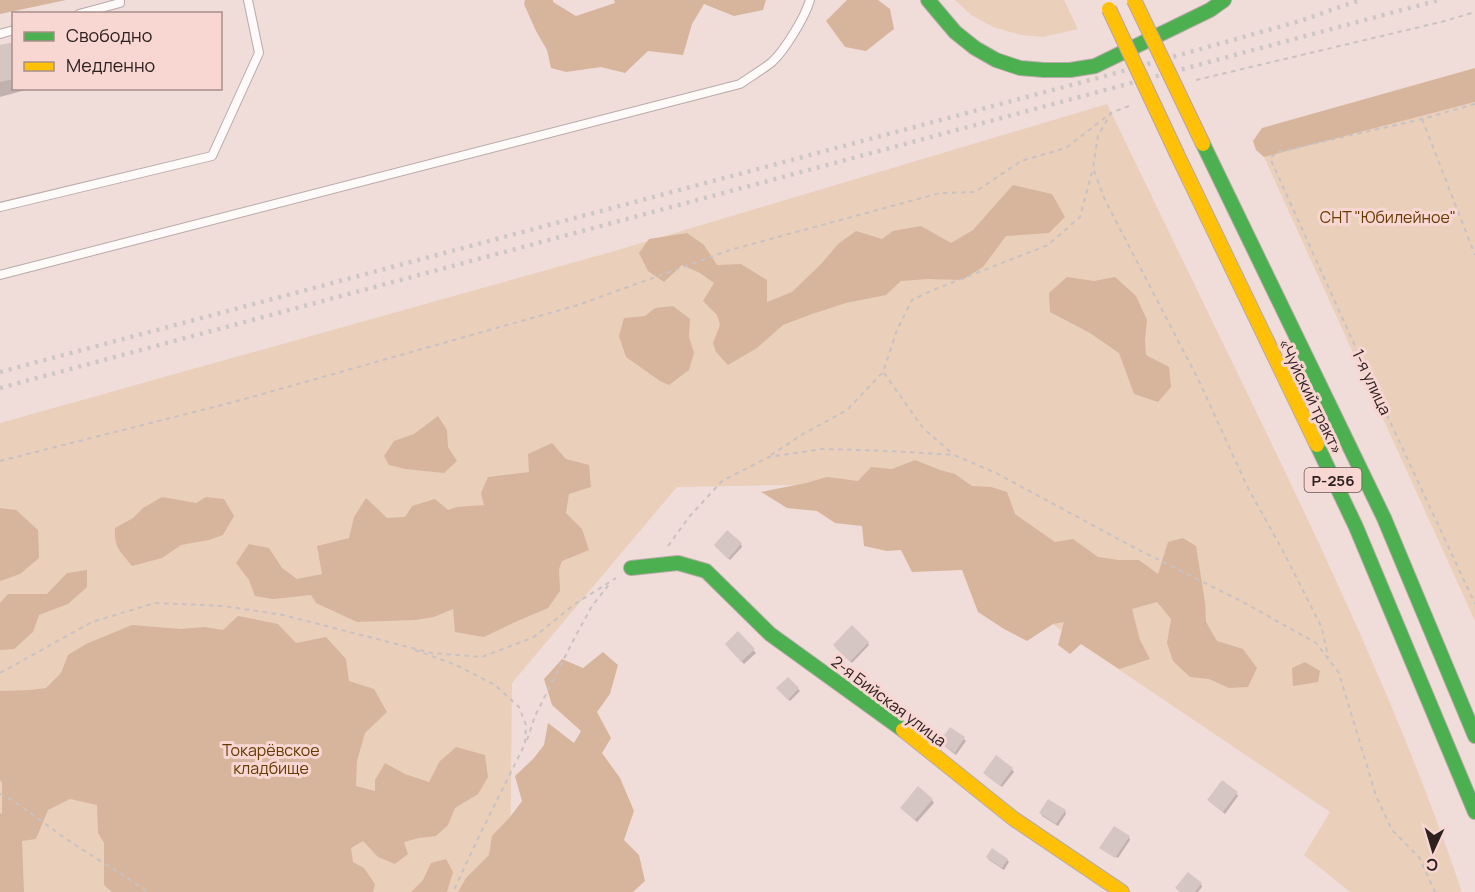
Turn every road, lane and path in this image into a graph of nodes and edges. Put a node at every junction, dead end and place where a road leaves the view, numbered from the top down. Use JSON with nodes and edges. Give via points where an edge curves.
{"nodes":[{"id":1,"x":120,"y":0,"type":"edge"},
{"id":2,"x":248,"y":0,"type":"edge"},
{"id":3,"x":810,"y":0,"type":"edge"},
{"id":4,"x":928,"y":0,"type":"edge"},
{"id":5,"x":1134,"y":0,"type":"edge"},
{"id":6,"x":1224,"y":0,"type":"edge"},
{"id":7,"x":1107,"y":4,"type":"edge"},
{"id":8,"x":87,"y":12,"type":"edge"},
{"id":9,"x":1475,"y":104,"type":"edge"},
{"id":10,"x":1111,"y":113,"type":"dead end"},
{"id":11,"x":1422,"y":118,"type":"junction"},
{"id":12,"x":1093,"y":168,"type":"dead end"},
{"id":13,"x":0,"y":207,"type":"edge"},
{"id":14,"x":1475,"y":255,"type":"edge"},
{"id":15,"x":0,"y":275,"type":"edge"},
{"id":16,"x":883,"y":372,"type":"junction"},
{"id":17,"x":954,"y":455,"type":"junction"},
{"id":18,"x":769,"y":457,"type":"junction"},
{"id":19,"x":0,"y":460,"type":"edge"},
{"id":20,"x":662,"y":554,"type":"dead end"},
{"id":21,"x":631,"y":568,"type":"joint"},
{"id":22,"x":613,"y":580,"type":"junction"},
{"id":23,"x":1475,"y":604,"type":"edge"},
{"id":24,"x":404,"y":646,"type":"junction"},
{"id":25,"x":0,"y":673,"type":"edge"},
{"id":26,"x":1475,"y":736,"type":"edge"},
{"id":27,"x":525,"y":744,"type":"junction"},
{"id":28,"x":0,"y":794,"type":"edge"},
{"id":29,"x":1475,"y":812,"type":"edge"},
{"id":30,"x":148,"y":892,"type":"edge"},
{"id":31,"x":453,"y":892,"type":"edge"},
{"id":32,"x":1122,"y":892,"type":"edge"},
{"id":33,"x":1435,"y":892,"type":"edge"}],
"edges":[{"from":1,"to":8,"type":"lane"},
{"from":2,"to":13,"type":"lane","via":[[259,53],[212,156]]},
{"from":3,"to":15,"type":"lane","via":[[807,12],[772,61],[740,84]]},
{"from":4,"to":6,"type":"main road","via":[[955,32],[975,48],[1020,68],[1044,70],[1095,66]]},
{"from":5,"to":26,"type":"main road","name":"«Чуйский тракт»","number":"Р-256","bridge":true,"via":[[1384,518]]},
{"from":7,"to":29,"type":"main road","name":"«Чуйский тракт»","number":"Р-256","bridge":true,"via":[[1356,527]]},
{"from":9,"to":11,"type":"path"},
{"from":10,"to":19,"type":"path","via":[[1066,148],[1021,161],[975,192],[940,193],[730,250],[578,305],[234,402]]},
{"from":11,"to":14,"type":"path"},
{"from":11,"to":23,"type":"path","name":"1-я улица","via":[[1270,158]]},
{"from":12,"to":16,"type":"path","via":[[1080,217],[1048,245],[912,300]]},
{"from":16,"to":17,"type":"path","via":[[923,428]]},
{"from":16,"to":18,"type":"path","via":[[848,410]]},
{"from":17,"to":18,"type":"path","via":[[822,449]]},
{"from":17,"to":33,"type":"path","via":[[996,473],[1316,643],[1340,674],[1376,796],[1392,830],[1419,857]]},
{"from":18,"to":20,"type":"path","via":[[722,481]]},
{"from":21,"to":22,"type":"path"},
{"from":21,"to":32,"type":"main road","name":"2-я Бийская улица","via":[[678,563],[706,571],[770,634],[900,728],[1014,819]]},
{"from":22,"to":24,"type":"path","via":[[534,637],[482,657],[432,653]]},
{"from":22,"to":27,"type":"path","via":[[591,606],[535,716]]},
{"from":24,"to":25,"type":"path","via":[[284,615],[224,606],[156,603],[92,622]]},
{"from":24,"to":27,"type":"path","via":[[456,665],[495,685],[519,707],[526,725]]},
{"from":27,"to":31,"type":"path"},
{"from":28,"to":30,"type":"path"}]}
